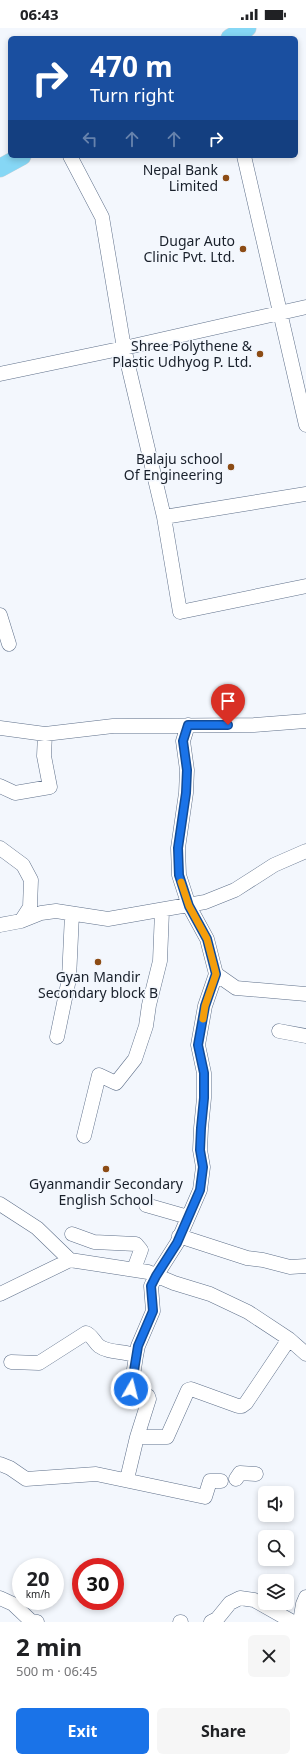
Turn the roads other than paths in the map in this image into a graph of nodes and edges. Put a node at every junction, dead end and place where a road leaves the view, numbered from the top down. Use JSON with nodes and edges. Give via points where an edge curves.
{"nodes":[{"id":1,"x":247,"y":28,"type":"edge"},
{"id":2,"x":233,"y":36,"type":"edge"},
{"id":3,"x":18,"y":158,"type":"edge"},
{"id":4,"x":71,"y":158,"type":"edge"},
{"id":5,"x":244,"y":158,"type":"edge"},
{"id":6,"x":0,"y":168,"type":"edge"},
{"id":7,"x":306,"y":306,"type":"edge"},
{"id":8,"x":280,"y":312,"type":"junction"},
{"id":9,"x":124,"y":348,"type":"junction"},
{"id":10,"x":0,"y":374,"type":"edge"},
{"id":11,"x":306,"y":425,"type":"edge"},
{"id":12,"x":306,"y":494,"type":"edge"},
{"id":13,"x":164,"y":517,"type":"junction"},
{"id":14,"x":306,"y":586,"type":"edge"},
{"id":15,"x":0,"y":615,"type":"edge"},
{"id":16,"x":9,"y":644,"type":"dead end"},
{"id":17,"x":306,"y":721,"type":"edge"},
{"id":18,"x":188,"y":725,"type":"junction"},
{"id":19,"x":0,"y":728,"type":"edge"},
{"id":20,"x":45,"y":734,"type":"junction"},
{"id":21,"x":0,"y":786,"type":"edge"},
{"id":22,"x":0,"y":848,"type":"edge"},
{"id":23,"x":306,"y":851,"type":"edge"},
{"id":24,"x":189,"y":906,"type":"junction"},
{"id":25,"x":162,"y":911,"type":"junction"},
{"id":26,"x":72,"y":914,"type":"junction"},
{"id":27,"x":21,"y":921,"type":"junction"},
{"id":28,"x":0,"y":925,"type":"edge"},
{"id":29,"x":216,"y":974,"type":"junction"},
{"id":30,"x":306,"y":994,"type":"edge"},
{"id":31,"x":279,"y":1031,"type":"dead end"},
{"id":32,"x":306,"y":1036,"type":"edge"},
{"id":33,"x":57,"y":1037,"type":"dead end"},
{"id":34,"x":84,"y":1136,"type":"dead end"},
{"id":35,"x":0,"y":1204,"type":"edge"},
{"id":36,"x":146,"y":1205,"type":"dead end"},
{"id":37,"x":188,"y":1217,"type":"junction"},
{"id":38,"x":72,"y":1234,"type":"dead end"},
{"id":39,"x":179,"y":1236,"type":"junction"},
{"id":40,"x":70,"y":1260,"type":"junction"},
{"id":41,"x":306,"y":1266,"type":"edge"},
{"id":42,"x":134,"y":1269,"type":"junction"},
{"id":43,"x":156,"y":1276,"type":"junction"},
{"id":44,"x":0,"y":1294,"type":"edge"},
{"id":45,"x":289,"y":1339,"type":"junction"},
{"id":46,"x":306,"y":1354,"type":"edge"},
{"id":47,"x":136,"y":1356,"type":"junction"},
{"id":48,"x":11,"y":1362,"type":"dead end"},
{"id":49,"x":137,"y":1437,"type":"junction"},
{"id":50,"x":0,"y":1464,"type":"edge"},
{"id":51,"x":256,"y":1474,"type":"dead end"},
{"id":52,"x":122,"y":1479,"type":"junction"},
{"id":53,"x":236,"y":1479,"type":"dead end"},
{"id":54,"x":221,"y":1481,"type":"dead end"},
{"id":55,"x":306,"y":1597,"type":"edge"},
{"id":56,"x":0,"y":1598,"type":"edge"},
{"id":57,"x":293,"y":1621,"type":"edge"},
{"id":58,"x":33,"y":1622,"type":"edge"},
{"id":59,"x":211,"y":1622,"type":"edge"}],
"edges":[{"from":1,"to":2,"type":"main road"},
{"from":3,"to":6,"type":"main road"},
{"from":4,"to":9,"type":"street","via":[[102,217]]},
{"from":5,"to":8,"type":"street"},
{"from":7,"to":8,"type":"street"},
{"from":8,"to":9,"type":"street"},
{"from":8,"to":11,"type":"street"},
{"from":9,"to":10,"type":"street"},
{"from":9,"to":13,"type":"street"},
{"from":12,"to":13,"type":"street"},
{"from":13,"to":14,"type":"street","via":[[180,612]]},
{"from":15,"to":16,"type":"street"},
{"from":17,"to":18,"type":"street","via":[[254,725]]},
{"from":18,"to":20,"type":"street","via":[[113,726]]},
{"from":18,"to":24,"type":"street","via":[[183,741],[187,770],[186,793],[178,848],[179,875]]},
{"from":19,"to":20,"type":"street"},
{"from":20,"to":21,"type":"street","via":[[44,756],[50,787],[15,793]]},
{"from":22,"to":27,"type":"street","via":[[23,865],[31,880],[30,907]]},
{"from":23,"to":24,"type":"street","via":[[274,865],[235,890]]},
{"from":24,"to":25,"type":"street"},
{"from":24,"to":29,"type":"street","via":[[207,939]]},
{"from":25,"to":26,"type":"street","via":[[108,919]]},
{"from":25,"to":34,"type":"street","via":[[160,961],[136,1059],[116,1083],[99,1075]]},
{"from":26,"to":27,"type":"street","via":[[56,910]]},
{"from":26,"to":33,"type":"street","via":[[69,979]]},
{"from":27,"to":28,"type":"street"},
{"from":29,"to":30,"type":"street","via":[[236,988]]},
{"from":29,"to":37,"type":"street","via":[[205,1006],[198,1045],[204,1073],[200,1135],[203,1167],[200,1190]]},
{"from":31,"to":32,"type":"street"},
{"from":35,"to":40,"type":"street","via":[[37,1228]]},
{"from":36,"to":37,"type":"street"},
{"from":37,"to":39,"type":"street"},
{"from":38,"to":42,"type":"street","via":[[94,1242],[136,1244],[141,1250]]},
{"from":39,"to":41,"type":"street","via":[[247,1258],[290,1267]]},
{"from":39,"to":43,"type":"street"},
{"from":40,"to":42,"type":"street"},
{"from":40,"to":44,"type":"street"},
{"from":42,"to":43,"type":"street"},
{"from":43,"to":45,"type":"street","via":[[210,1294],[248,1312]]},
{"from":43,"to":47,"type":"street","via":[[151,1286],[153,1311]]},
{"from":45,"to":46,"type":"street"},
{"from":45,"to":49,"type":"street","via":[[242,1406],[191,1389],[186,1392],[167,1437]]},
{"from":47,"to":48,"type":"street","via":[[99,1346],[86,1333],[39,1363]]},
{"from":47,"to":49,"type":"street","via":[[131,1389],[148,1396],[149,1399]]},
{"from":49,"to":52,"type":"street"},
{"from":50,"to":52,"type":"street","via":[[26,1479],[96,1474]]},
{"from":51,"to":53,"type":"street","via":[[240,1473]]},
{"from":52,"to":54,"type":"street","via":[[206,1497],[210,1481]]},
{"from":55,"to":57,"type":"street"},
{"from":56,"to":58,"type":"street","via":[[13,1604]]},
{"from":57,"to":59,"type":"street","via":[[254,1600],[240,1598],[230,1603],[217,1619]]}]}
